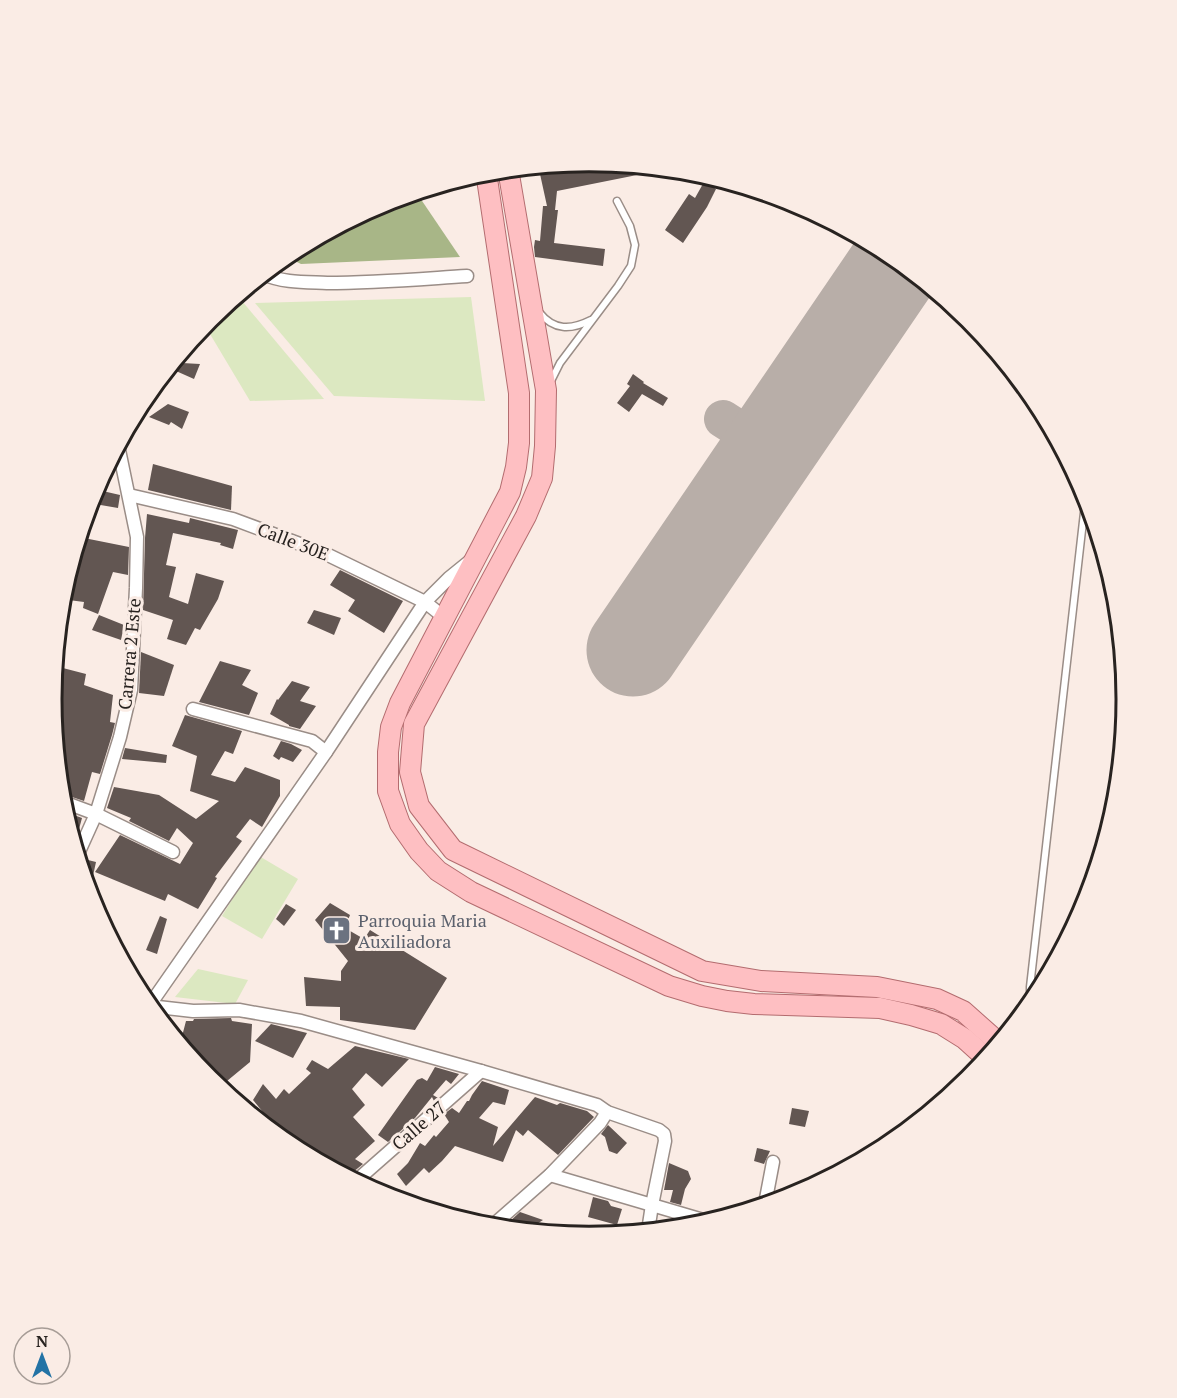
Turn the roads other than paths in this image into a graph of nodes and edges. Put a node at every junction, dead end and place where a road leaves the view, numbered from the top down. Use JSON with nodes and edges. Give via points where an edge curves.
{"nodes":[{"id":1,"x":510,"y":179,"type":"edge"},
{"id":2,"x":487,"y":182,"type":"edge"},
{"id":3,"x":617,"y":201,"type":"dead end"},
{"id":4,"x":467,"y":276,"type":"dead end"},
{"id":5,"x":273,"y":278,"type":"edge"},
{"id":6,"x":531,"y":302,"type":"junction"},
{"id":7,"x":592,"y":320,"type":"junction"},
{"id":8,"x":546,"y":390,"type":"junction"},
{"id":9,"x":121,"y":457,"type":"edge"},
{"id":10,"x":129,"y":495,"type":"junction"},
{"id":11,"x":1083,"y":518,"type":"edge"},
{"id":12,"x":478,"y":554,"type":"junction"},
{"id":13,"x":425,"y":602,"type":"junction"},
{"id":14,"x":445,"y":618,"type":"junction"},
{"id":15,"x":193,"y":709,"type":"dead end"},
{"id":16,"x":326,"y":752,"type":"junction"},
{"id":17,"x":73,"y":805,"type":"edge"},
{"id":18,"x":96,"y":814,"type":"junction"},
{"id":19,"x":82,"y":845,"type":"edge"},
{"id":20,"x":173,"y":852,"type":"dead end"},
{"id":21,"x":1030,"y":987,"type":"edge"},
{"id":22,"x":154,"y":998,"type":"edge"},
{"id":23,"x":161,"y":1007,"type":"edge"},
{"id":24,"x":992,"y":1037,"type":"edge"},
{"id":25,"x":979,"y":1052,"type":"edge"},
{"id":26,"x":481,"y":1071,"type":"junction"},
{"id":27,"x":607,"y":1112,"type":"junction"},
{"id":28,"x":772,"y":1162,"type":"dead end"},
{"id":29,"x":362,"y":1175,"type":"edge"},
{"id":30,"x":550,"y":1175,"type":"junction"},
{"id":31,"x":767,"y":1195,"type":"edge"},
{"id":32,"x":652,"y":1205,"type":"junction"},
{"id":33,"x":690,"y":1216,"type":"edge"},
{"id":34,"x":501,"y":1218,"type":"edge"},
{"id":35,"x":649,"y":1222,"type":"edge"}],
"edges":[{"from":1,"to":6,"type":"main road"},
{"from":2,"to":12,"type":"main road","via":[[519,393],[519,443],[510,492]]},
{"from":3,"to":7,"type":"lane","via":[[635,244],[631,266]]},
{"from":4,"to":5,"type":"street","via":[[365,283]]},
{"from":6,"to":7,"type":"lane","via":[[555,326],[567,328]]},
{"from":6,"to":8,"type":"main road"},
{"from":7,"to":8,"type":"lane","via":[[560,363]]},
{"from":8,"to":24,"type":"main road","via":[[542,478],[526,516],[414,724],[410,772],[419,806],[453,850],[702,971],[761,981],[877,987],[937,999],[963,1011]]},
{"from":9,"to":10,"type":"street","name":"Carrera 2 Este"},
{"from":10,"to":13,"type":"street","name":"Calle 30E","via":[[233,519],[324,553]]},
{"from":10,"to":18,"type":"street","name":"Carrera 2 Este","via":[[137,537],[130,690]]},
{"from":11,"to":21,"type":"lane"},
{"from":12,"to":13,"type":"street"},
{"from":12,"to":14,"type":"main road"},
{"from":13,"to":14,"type":"street","name":"Calle 30E"},
{"from":13,"to":16,"type":"street"},
{"from":14,"to":25,"type":"main road","via":[[397,711],[388,752],[388,791],[400,824],[438,871],[471,892],[669,986],[754,1004],[880,1008],[941,1024]]},
{"from":15,"to":16,"type":"street","via":[[312,741]]},
{"from":16,"to":22,"type":"street"},
{"from":17,"to":18,"type":"street"},
{"from":18,"to":19,"type":"street","name":"Carrera 2 Este"},
{"from":18,"to":20,"type":"street"},
{"from":23,"to":26,"type":"street","via":[[239,1010],[301,1021]]},
{"from":26,"to":27,"type":"street","via":[[597,1105]]},
{"from":26,"to":29,"type":"street","name":"Calle 27"},
{"from":27,"to":30,"type":"street"},
{"from":27,"to":32,"type":"street","via":[[664,1134]]},
{"from":28,"to":31,"type":"street"},
{"from":30,"to":32,"type":"street"},
{"from":30,"to":34,"type":"street"},
{"from":32,"to":33,"type":"street"},
{"from":32,"to":35,"type":"street"}]}
